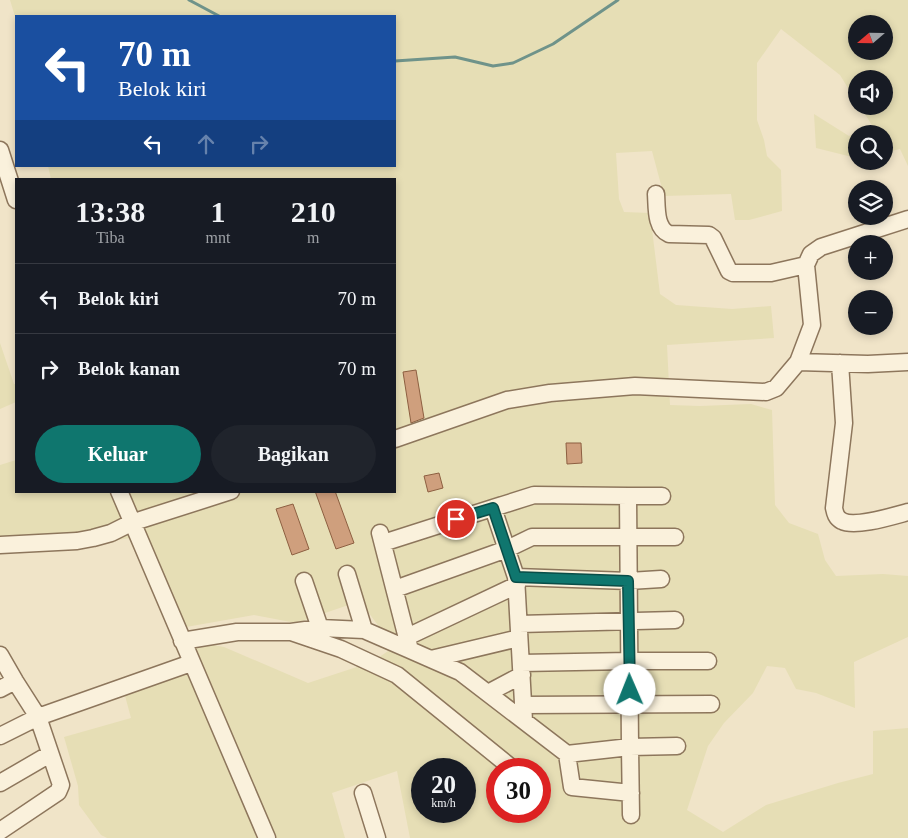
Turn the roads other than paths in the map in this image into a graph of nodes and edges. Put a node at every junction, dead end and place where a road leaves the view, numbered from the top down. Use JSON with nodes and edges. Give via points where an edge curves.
{"nodes":[{"id":1,"x":0,"y":150,"type":"edge"},
{"id":2,"x":656,"y":194,"type":"dead end"},
{"id":3,"x":15,"y":197,"type":"edge"},
{"id":4,"x":908,"y":219,"type":"edge"},
{"id":5,"x":806,"y":265,"type":"junction"},
{"id":6,"x":798,"y":362,"type":"junction"},
{"id":7,"x":908,"y":362,"type":"edge"},
{"id":8,"x":840,"y":363,"type":"junction"},
{"id":9,"x":396,"y":439,"type":"edge"},
{"id":10,"x":120,"y":493,"type":"edge"},
{"id":11,"x":224,"y":493,"type":"edge"},
{"id":12,"x":628,"y":496,"type":"junction"},
{"id":13,"x":662,"y":496,"type":"dead end"},
{"id":14,"x":518,"y":500,"type":"dead end"},
{"id":15,"x":493,"y":508,"type":"junction"},
{"id":16,"x":908,"y":512,"type":"edge"},
{"id":17,"x":131,"y":523,"type":"junction"},
{"id":18,"x":628,"y":536,"type":"junction"},
{"id":19,"x":675,"y":537,"type":"dead end"},
{"id":20,"x":0,"y":544,"type":"edge"},
{"id":21,"x":507,"y":549,"type":"junction"},
{"id":22,"x":347,"y":574,"type":"dead end"},
{"id":23,"x":661,"y":579,"type":"dead end"},
{"id":24,"x":304,"y":581,"type":"dead end"},
{"id":25,"x":516,"y":581,"type":"junction"},
{"id":26,"x":628,"y":581,"type":"junction"},
{"id":27,"x":395,"y":589,"type":"junction"},
{"id":28,"x":675,"y":620,"type":"dead end"},
{"id":29,"x":629,"y":621,"type":"junction"},
{"id":30,"x":320,"y":628,"type":"junction"},
{"id":31,"x":364,"y":630,"type":"junction"},
{"id":32,"x":519,"y":631,"type":"junction"},
{"id":33,"x":291,"y":632,"type":"junction"},
{"id":34,"x":182,"y":641,"type":"junction"},
{"id":35,"x":408,"y":643,"type":"junction"},
{"id":36,"x":0,"y":655,"type":"edge"},
{"id":37,"x":431,"y":659,"type":"junction"},
{"id":38,"x":629,"y":661,"type":"junction"},
{"id":39,"x":708,"y":662,"type":"dead end"},
{"id":40,"x":192,"y":663,"type":"junction"},
{"id":41,"x":521,"y":669,"type":"junction"},
{"id":42,"x":14,"y":681,"type":"junction"},
{"id":43,"x":0,"y":689,"type":"edge"},
{"id":44,"x":488,"y":693,"type":"junction"},
{"id":45,"x":630,"y":704,"type":"junction"},
{"id":46,"x":711,"y":704,"type":"dead end"},
{"id":47,"x":523,"y":713,"type":"junction"},
{"id":48,"x":38,"y":716,"type":"junction"},
{"id":49,"x":0,"y":736,"type":"edge"},
{"id":50,"x":677,"y":746,"type":"dead end"},
{"id":51,"x":630,"y":747,"type":"junction"},
{"id":52,"x":50,"y":754,"type":"junction"},
{"id":53,"x":567,"y":754,"type":"junction"},
{"id":54,"x":500,"y":758,"type":"edge"},
{"id":55,"x":0,"y":784,"type":"edge"},
{"id":56,"x":630,"y":793,"type":"junction"},
{"id":57,"x":363,"y":794,"type":"dead end"},
{"id":58,"x":631,"y":815,"type":"dead end"},
{"id":59,"x":0,"y":831,"type":"edge"},
{"id":60,"x":267,"y":838,"type":"edge"},
{"id":61,"x":377,"y":838,"type":"edge"}],
"edges":[{"from":1,"to":3,"type":"street"},
{"from":2,"to":5,"type":"street","via":[[661,229],[669,234],[709,235],[733,273],[771,273]]},
{"from":4,"to":5,"type":"street","via":[[821,247],[811,254]]},
{"from":5,"to":6,"type":"street","via":[[812,325]]},
{"from":6,"to":8,"type":"street"},
{"from":6,"to":9,"type":"street","via":[[776,388],[766,392],[635,386],[550,393],[508,400]]},
{"from":7,"to":8,"type":"street"},
{"from":8,"to":16,"type":"street","via":[[844,423],[834,508],[836,515],[842,521],[853,523]]},
{"from":10,"to":17,"type":"street"},
{"from":11,"to":17,"type":"street"},
{"from":12,"to":13,"type":"street"},
{"from":12,"to":15,"type":"street","via":[[534,495]]},
{"from":12,"to":18,"type":"street"},
{"from":14,"to":15,"type":"street"},
{"from":15,"to":21,"type":"street"},
{"from":15,"to":27,"type":"street","via":[[381,538]]},
{"from":17,"to":20,"type":"street","via":[[111,533],[77,541]]},
{"from":17,"to":34,"type":"street"},
{"from":18,"to":19,"type":"street"},
{"from":18,"to":21,"type":"street","via":[[532,537]]},
{"from":18,"to":26,"type":"street"},
{"from":21,"to":25,"type":"street"},
{"from":21,"to":27,"type":"street"},
{"from":22,"to":31,"type":"street"},
{"from":23,"to":26,"type":"street"},
{"from":24,"to":30,"type":"street"},
{"from":25,"to":26,"type":"street"},
{"from":25,"to":32,"type":"street"},
{"from":25,"to":35,"type":"street"},
{"from":26,"to":29,"type":"street"},
{"from":27,"to":35,"type":"street"},
{"from":28,"to":29,"type":"street"},
{"from":29,"to":32,"type":"street"},
{"from":29,"to":38,"type":"street"},
{"from":30,"to":31,"type":"street"},
{"from":30,"to":33,"type":"street"},
{"from":31,"to":35,"type":"street"},
{"from":32,"to":37,"type":"street"},
{"from":32,"to":41,"type":"street"},
{"from":33,"to":34,"type":"street","via":[[237,632]]},
{"from":33,"to":54,"type":"street","via":[[398,675]]},
{"from":34,"to":40,"type":"street"},
{"from":35,"to":37,"type":"street"},
{"from":36,"to":42,"type":"street"},
{"from":37,"to":44,"type":"street","via":[[460,672]]},
{"from":38,"to":39,"type":"street"},
{"from":38,"to":41,"type":"street"},
{"from":38,"to":45,"type":"street"},
{"from":40,"to":48,"type":"street"},
{"from":40,"to":60,"type":"street"},
{"from":41,"to":44,"type":"street"},
{"from":41,"to":47,"type":"street"},
{"from":42,"to":43,"type":"street"},
{"from":42,"to":48,"type":"street"},
{"from":44,"to":47,"type":"street"},
{"from":45,"to":46,"type":"street"},
{"from":45,"to":47,"type":"street"},
{"from":45,"to":51,"type":"street"},
{"from":47,"to":53,"type":"street"},
{"from":48,"to":49,"type":"street"},
{"from":48,"to":52,"type":"street"},
{"from":50,"to":51,"type":"street"},
{"from":51,"to":53,"type":"street"},
{"from":51,"to":56,"type":"street"},
{"from":52,"to":55,"type":"street"},
{"from":52,"to":59,"type":"street","via":[[61,788]]},
{"from":53,"to":56,"type":"street","via":[[572,788]]},
{"from":56,"to":58,"type":"street"},
{"from":57,"to":61,"type":"street"}]}
